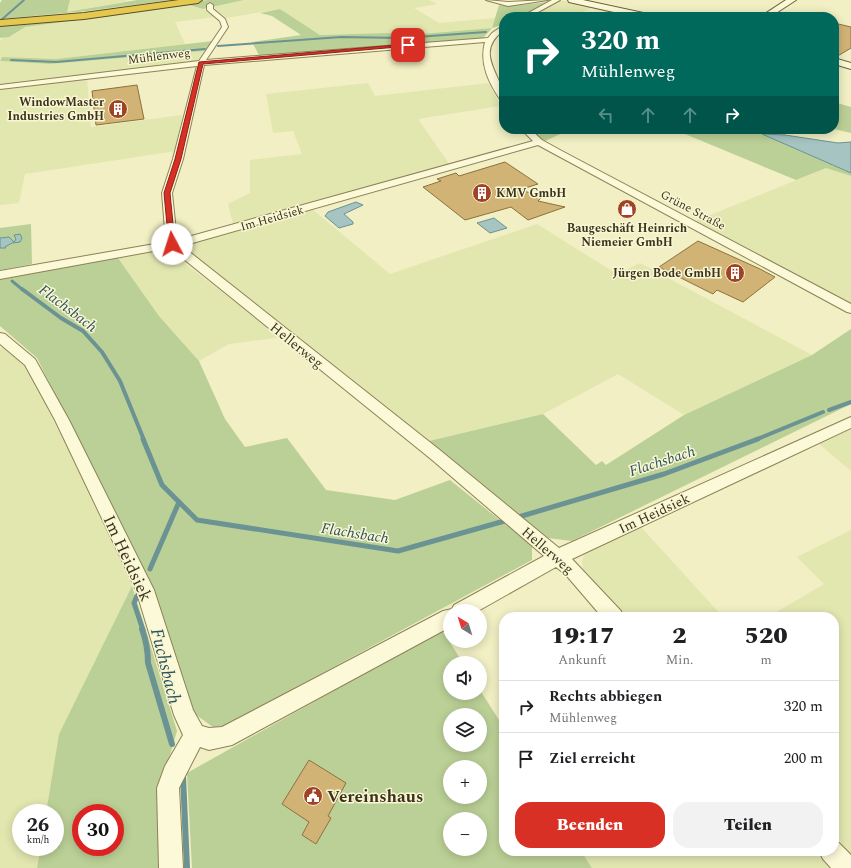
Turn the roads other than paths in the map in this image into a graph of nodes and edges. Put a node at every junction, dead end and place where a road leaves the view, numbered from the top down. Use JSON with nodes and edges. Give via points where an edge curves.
{"nodes":[{"id":1,"x":180,"y":0,"type":"edge"},
{"id":2,"x":198,"y":0,"type":"edge"},
{"id":3,"x":490,"y":0,"type":"edge"},
{"id":4,"x":545,"y":0,"type":"edge"},
{"id":5,"x":556,"y":0,"type":"edge"},
{"id":6,"x":572,"y":0,"type":"edge"},
{"id":7,"x":792,"y":0,"type":"edge"},
{"id":8,"x":210,"y":5,"type":"dead end"},
{"id":9,"x":533,"y":12,"type":"edge"},
{"id":10,"x":626,"y":12,"type":"edge"},
{"id":11,"x":772,"y":12,"type":"edge"},
{"id":12,"x":35,"y":19,"type":"junction"},
{"id":13,"x":0,"y":22,"type":"edge"},
{"id":14,"x":499,"y":30,"type":"edge"},
{"id":15,"x":488,"y":40,"type":"junction"},
{"id":16,"x":201,"y":62,"type":"junction"},
{"id":17,"x":839,"y":62,"type":"edge"},
{"id":18,"x":851,"y":66,"type":"edge"},
{"id":19,"x":0,"y":87,"type":"edge"},
{"id":20,"x":499,"y":90,"type":"edge"},
{"id":21,"x":530,"y":134,"type":"edge"},
{"id":22,"x":539,"y":142,"type":"junction"},
{"id":23,"x":172,"y":244,"type":"junction"},
{"id":24,"x":0,"y":275,"type":"edge"},
{"id":25,"x":851,"y":309,"type":"edge"},
{"id":26,"x":0,"y":337,"type":"edge"},
{"id":27,"x":851,"y":422,"type":"edge"},
{"id":28,"x":558,"y":557,"type":"junction"},
{"id":29,"x":474,"y":604,"type":"edge"},
{"id":30,"x":610,"y":612,"type":"edge"},
{"id":31,"x":443,"y":621,"type":"edge"},
{"id":32,"x":195,"y":735,"type":"junction"},
{"id":33,"x":836,"y":856,"type":"edge"},
{"id":34,"x":171,"y":868,"type":"edge"},
{"id":35,"x":847,"y":868,"type":"edge"}],
"edges":[{"from":1,"to":12,"type":"highway"},
{"from":2,"to":12,"type":"highway","via":[[132,10]]},
{"from":3,"to":4,"type":"street","via":[[508,4]]},
{"from":5,"to":9,"type":"street"},
{"from":6,"to":10,"type":"street"},
{"from":7,"to":11,"type":"street"},
{"from":8,"to":16,"type":"street","via":[[210,10],[223,20],[225,27]]},
{"from":12,"to":13,"type":"highway"},
{"from":14,"to":15,"type":"street"},
{"from":15,"to":16,"type":"street","name":"Mühlenweg"},
{"from":15,"to":20,"type":"street","via":[[486,51],[490,71]]},
{"from":16,"to":19,"type":"street","name":"Mühlenweg"},
{"from":16,"to":23,"type":"street","via":[[178,159],[167,193]]},
{"from":17,"to":18,"type":"street"},
{"from":21,"to":22,"type":"street","name":"Grüne Straße"},
{"from":22,"to":23,"type":"street","name":"Im Heidsiek"},
{"from":22,"to":25,"type":"street","name":"Grüne Straße"},
{"from":23,"to":24,"type":"street","name":"Im Heidsiek"},
{"from":23,"to":28,"type":"street","name":"Hellerweg","via":[[436,455]]},
{"from":26,"to":32,"type":"street","name":"Im Heidsiek","via":[[30,362],[66,427],[145,590],[184,715]]},
{"from":27,"to":28,"type":"street","name":"Im Heidsiek"},
{"from":28,"to":29,"type":"street","name":"Im Heidsiek"},
{"from":28,"to":30,"type":"street","name":"Hellerweg"},
{"from":31,"to":32,"type":"street","via":[[224,737],[209,739]]},
{"from":32,"to":34,"type":"street","via":[[172,774],[168,788]]},
{"from":33,"to":35,"type":"street"}]}
